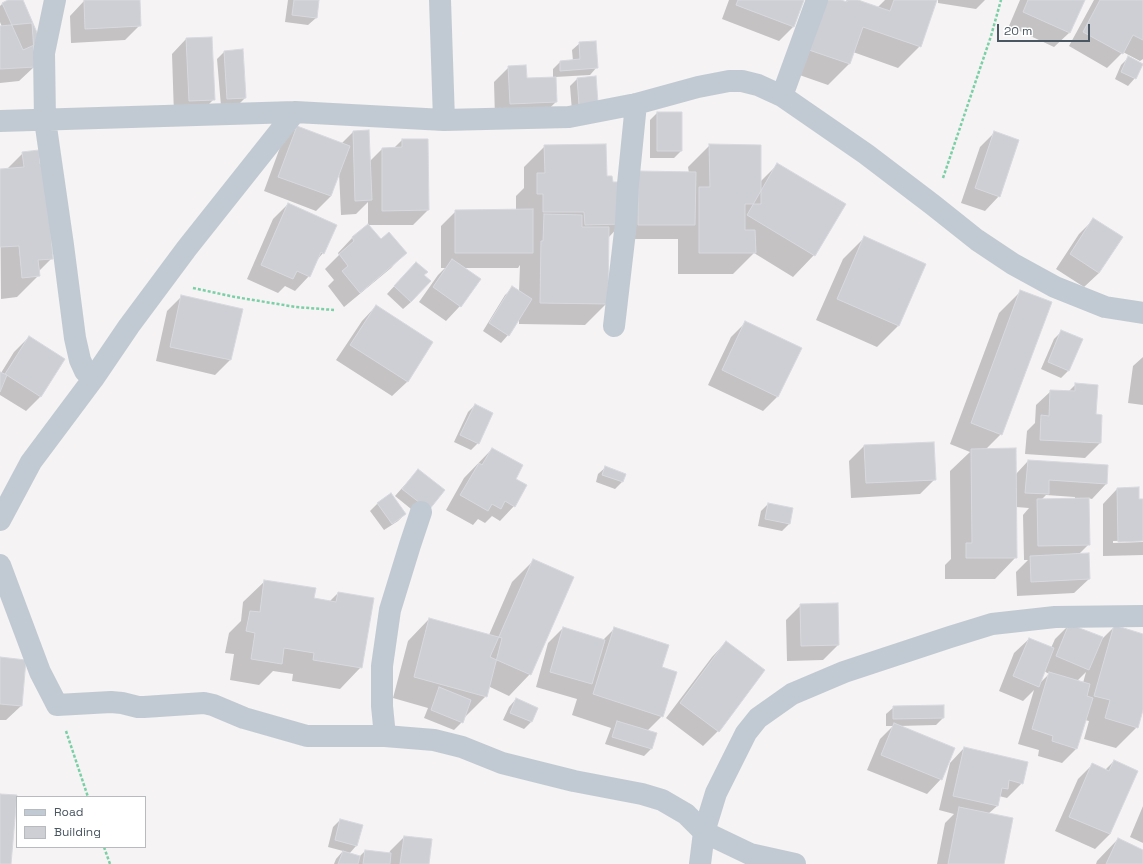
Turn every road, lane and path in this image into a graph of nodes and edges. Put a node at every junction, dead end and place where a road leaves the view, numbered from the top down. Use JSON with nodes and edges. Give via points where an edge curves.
{"nodes":[{"id":1,"x":55,"y":0,"type":"edge"},
{"id":2,"x":440,"y":0,"type":"edge"},
{"id":3,"x":817,"y":0,"type":"edge"},
{"id":4,"x":1001,"y":0,"type":"edge"},
{"id":5,"x":782,"y":96,"type":"junction"},
{"id":6,"x":636,"y":104,"type":"junction"},
{"id":7,"x":295,"y":112,"type":"junction"},
{"id":8,"x":45,"y":120,"type":"junction"},
{"id":9,"x":444,"y":120,"type":"junction"},
{"id":10,"x":0,"y":121,"type":"edge"},
{"id":11,"x":933,"y":205,"type":"junction"},
{"id":12,"x":163,"y":281,"type":"junction"},
{"id":13,"x":334,"y":310,"type":"dead end"},
{"id":14,"x":1143,"y":312,"type":"edge"},
{"id":15,"x":614,"y":326,"type":"dead end"},
{"id":16,"x":93,"y":379,"type":"junction"},
{"id":17,"x":421,"y":512,"type":"dead end"},
{"id":18,"x":0,"y":520,"type":"edge"},
{"id":19,"x":0,"y":565,"type":"edge"},
{"id":20,"x":1143,"y":616,"type":"edge"},
{"id":21,"x":57,"y":705,"type":"junction"},
{"id":22,"x":385,"y":736,"type":"junction"},
{"id":23,"x":88,"y":796,"type":"edge"},
{"id":24,"x":704,"y":832,"type":"junction"},
{"id":25,"x":104,"y":848,"type":"edge"},
{"id":26,"x":110,"y":864,"type":"edge"},
{"id":27,"x":700,"y":864,"type":"edge"},
{"id":28,"x":795,"y":864,"type":"edge"}],
"edges":[{"from":1,"to":8,"type":"street","via":[[44,53]]},
{"from":2,"to":9,"type":"street"},
{"from":3,"to":5,"type":"street"},
{"from":4,"to":11,"type":"path"},
{"from":5,"to":6,"type":"street","via":[[758,85],[729,81]]},
{"from":5,"to":11,"type":"street","via":[[866,154]]},
{"from":6,"to":9,"type":"street","via":[[569,117]]},
{"from":6,"to":15,"type":"street"},
{"from":7,"to":8,"type":"street"},
{"from":7,"to":9,"type":"street"},
{"from":7,"to":12,"type":"street"},
{"from":8,"to":10,"type":"street"},
{"from":8,"to":16,"type":"street","via":[[74,338],[80,360]]},
{"from":11,"to":14,"type":"street","via":[[977,240],[1055,287],[1105,307]]},
{"from":12,"to":13,"type":"path","via":[[242,298]]},
{"from":12,"to":16,"type":"street"},
{"from":16,"to":18,"type":"street","via":[[31,462]]},
{"from":17,"to":22,"type":"street","via":[[390,610],[382,666]]},
{"from":19,"to":21,"type":"street","via":[[40,672]]},
{"from":20,"to":24,"type":"street","via":[[1055,617],[992,624],[844,672],[792,694],[758,718],[746,733],[716,793]]},
{"from":21,"to":22,"type":"street","via":[[110,702],[144,707],[204,703],[244,718],[307,736]]},
{"from":21,"to":23,"type":"path"},
{"from":22,"to":24,"type":"street","via":[[434,740],[462,747],[502,763],[662,800],[686,814]]},
{"from":24,"to":27,"type":"street"},
{"from":24,"to":28,"type":"street","via":[[750,854]]},
{"from":25,"to":26,"type":"path"}]}
